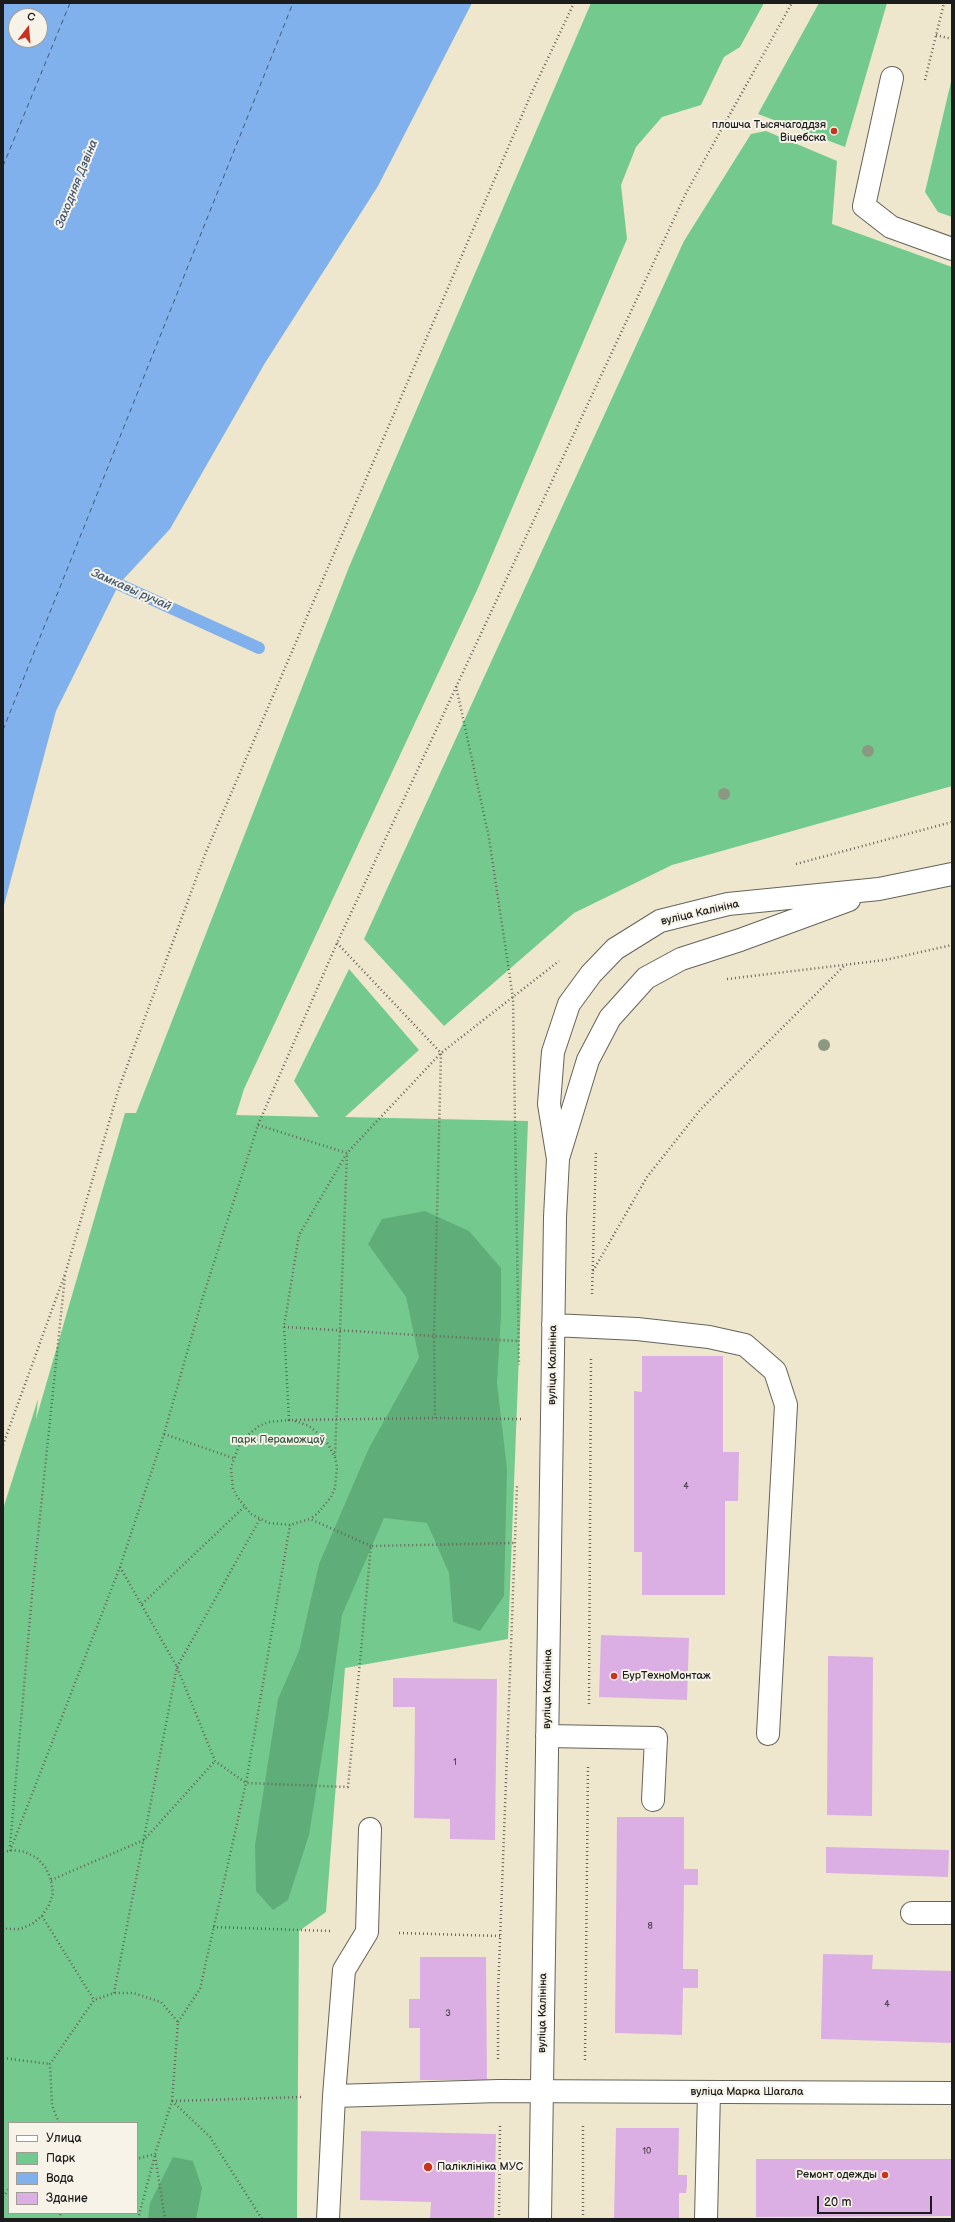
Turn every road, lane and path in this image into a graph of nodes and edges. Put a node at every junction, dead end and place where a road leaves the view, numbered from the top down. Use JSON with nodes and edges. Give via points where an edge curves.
{"nodes":[{"id":1,"x":574,"y":3,"type":"edge"},
{"id":2,"x":792,"y":3,"type":"edge"},
{"id":3,"x":936,"y":35,"type":"dead end"},
{"id":4,"x":952,"y":39,"type":"edge"},
{"id":5,"x":892,"y":78,"type":"dead end"},
{"id":6,"x":952,"y":249,"type":"edge"},
{"id":7,"x":456,"y":686,"type":"junction"},
{"id":8,"x":952,"y":874,"type":"edge"},
{"id":9,"x":879,"y":889,"type":"junction"},
{"id":10,"x":337,"y":943,"type":"junction"},
{"id":11,"x":952,"y":945,"type":"edge"},
{"id":12,"x":845,"y":965,"type":"junction"},
{"id":13,"x":720,"y":980,"type":"dead end"},
{"id":14,"x":512,"y":998,"type":"junction"},
{"id":15,"x":441,"y":1052,"type":"junction"},
{"id":16,"x":258,"y":1125,"type":"junction"},
{"id":17,"x":596,"y":1144,"type":"dead end"},
{"id":18,"x":347,"y":1153,"type":"junction"},
{"id":19,"x":558,"y":1159,"type":"junction"},
{"id":20,"x":66,"y":1271,"type":"junction"},
{"id":21,"x":593,"y":1272,"type":"junction"},
{"id":22,"x":553,"y":1325,"type":"junction"},
{"id":23,"x":592,"y":1326,"type":"junction"},
{"id":24,"x":284,"y":1327,"type":"junction"},
{"id":25,"x":340,"y":1330,"type":"junction"},
{"id":26,"x":434,"y":1334,"type":"junction"},
{"id":27,"x":518,"y":1341,"type":"junction"},
{"id":28,"x":519,"y":1372,"type":"dead end"},
{"id":29,"x":521,"y":1411,"type":"dead end"},
{"id":30,"x":435,"y":1418,"type":"junction"},
{"id":31,"x":337,"y":1419,"type":"junction"},
{"id":32,"x":521,"y":1419,"type":"junction"},
{"id":33,"x":289,"y":1420,"type":"junction"},
{"id":34,"x":521,"y":1427,"type":"dead end"},
{"id":35,"x":164,"y":1434,"type":"junction"},
{"id":36,"x":3,"y":1445,"type":"edge"},
{"id":37,"x":335,"y":1457,"type":"junction"},
{"id":38,"x":234,"y":1458,"type":"junction"},
{"id":39,"x":517,"y":1481,"type":"dead end"},
{"id":40,"x":244,"y":1507,"type":"junction"},
{"id":41,"x":260,"y":1519,"type":"junction"},
{"id":42,"x":310,"y":1519,"type":"junction"},
{"id":43,"x":290,"y":1525,"type":"junction"},
{"id":44,"x":514,"y":1543,"type":"junction"},
{"id":45,"x":371,"y":1546,"type":"junction"},
{"id":46,"x":120,"y":1567,"type":"junction"},
{"id":47,"x":142,"y":1604,"type":"junction"},
{"id":48,"x":178,"y":1666,"type":"junction"},
{"id":49,"x":768,"y":1734,"type":"dead end"},
{"id":50,"x":547,"y":1736,"type":"junction"},
{"id":51,"x":588,"y":1736,"type":"junction"},
{"id":52,"x":215,"y":1761,"type":"junction"},
{"id":53,"x":246,"y":1783,"type":"junction"},
{"id":54,"x":653,"y":1800,"type":"dead end"},
{"id":55,"x":370,"y":1829,"type":"dead end"},
{"id":56,"x":144,"y":1840,"type":"junction"},
{"id":57,"x":10,"y":1850,"type":"junction"},
{"id":58,"x":3,"y":1852,"type":"edge"},
{"id":59,"x":52,"y":1880,"type":"junction"},
{"id":60,"x":912,"y":1913,"type":"dead end"},
{"id":61,"x":952,"y":1913,"type":"edge"},
{"id":62,"x":42,"y":1916,"type":"junction"},
{"id":63,"x":3,"y":1927,"type":"edge"},
{"id":64,"x":114,"y":1993,"type":"junction"},
{"id":65,"x":94,"y":2000,"type":"junction"},
{"id":66,"x":178,"y":2022,"type":"junction"},
{"id":67,"x":3,"y":2058,"type":"edge"},
{"id":68,"x":50,"y":2064,"type":"junction"},
{"id":69,"x":499,"y":2091,"type":"junction"},
{"id":70,"x":541,"y":2091,"type":"junction"},
{"id":71,"x":584,"y":2091,"type":"junction"},
{"id":72,"x":709,"y":2092,"type":"junction"},
{"id":73,"x":952,"y":2093,"type":"edge"},
{"id":74,"x":334,"y":2096,"type":"junction"},
{"id":75,"x":172,"y":2101,"type":"junction"},
{"id":76,"x":58,"y":2122,"type":"edge"},
{"id":77,"x":155,"y":2154,"type":"junction"},
{"id":78,"x":138,"y":2159,"type":"edge"},
{"id":79,"x":138,"y":2219,"type":"edge"},
{"id":80,"x":165,"y":2219,"type":"edge"},
{"id":81,"x":262,"y":2219,"type":"edge"},
{"id":82,"x":328,"y":2219,"type":"edge"},
{"id":83,"x":499,"y":2219,"type":"edge"},
{"id":84,"x":540,"y":2219,"type":"edge"},
{"id":85,"x":583,"y":2219,"type":"edge"},
{"id":86,"x":706,"y":2219,"type":"edge"}],
"edges":[{"from":1,"to":20,"type":"path","via":[[532,92],[206,852],[119,1088]]},
{"from":2,"to":7,"type":"path","via":[[686,193]]},
{"from":3,"to":4,"type":"path"},
{"from":5,"to":6,"type":"street","via":[[864,206],[891,226]]},
{"from":7,"to":10,"type":"path"},
{"from":7,"to":14,"type":"path","via":[[489,838]]},
{"from":8,"to":9,"type":"street","name":"вуліца Калініна"},
{"from":9,"to":19,"type":"street","name":"вуліца Калініна","via":[[681,959],[646,978],[610,1018],[588,1060]]},
{"from":9,"to":19,"type":"street","name":"вуліца Калініна","via":[[728,904],[660,921],[615,949],[591,974],[569,1004],[552,1052],[549,1104]]},
{"from":10,"to":15,"type":"path"},
{"from":10,"to":16,"type":"path"},
{"from":11,"to":12,"type":"path","via":[[885,960]]},
{"from":12,"to":13,"type":"path"},
{"from":12,"to":21,"type":"path","via":[[700,1110],[647,1177]]},
{"from":14,"to":15,"type":"path"},
{"from":14,"to":27,"type":"path"},
{"from":15,"to":18,"type":"path"},
{"from":15,"to":26,"type":"path"},
{"from":16,"to":18,"type":"path"},
{"from":16,"to":35,"type":"path","via":[[202,1300]]},
{"from":17,"to":21,"type":"path"},
{"from":18,"to":24,"type":"path","via":[[299,1235]]},
{"from":18,"to":25,"type":"path"},
{"from":19,"to":22,"type":"street","name":"вуліца Калініна"},
{"from":20,"to":36,"type":"path"},
{"from":20,"to":57,"type":"path","via":[[33,1584]]},
{"from":21,"to":23,"type":"path"},
{"from":22,"to":23,"type":"street"},
{"from":22,"to":50,"type":"street","name":"вуліца Калініна"},
{"from":23,"to":49,"type":"street","via":[[709,1337],[745,1345],[775,1371],[786,1406]]},
{"from":23,"to":51,"type":"path"},
{"from":24,"to":25,"type":"path"},
{"from":24,"to":33,"type":"path"},
{"from":25,"to":26,"type":"path"},
{"from":25,"to":31,"type":"path"},
{"from":26,"to":27,"type":"path"},
{"from":26,"to":30,"type":"path"},
{"from":27,"to":28,"type":"path"},
{"from":29,"to":32,"type":"path"},
{"from":30,"to":31,"type":"path"},
{"from":30,"to":32,"type":"path"},
{"from":31,"to":33,"type":"path"},
{"from":31,"to":37,"type":"path"},
{"from":32,"to":34,"type":"path"},
{"from":33,"to":37,"type":"path","via":[[309,1426],[318,1432]]},
{"from":33,"to":38,"type":"path","via":[[259,1426],[243,1439]]},
{"from":35,"to":38,"type":"path"},
{"from":35,"to":46,"type":"path"},
{"from":37,"to":42,"type":"path","via":[[337,1478],[333,1492],[325,1506]]},
{"from":38,"to":40,"type":"path","via":[[231,1468],[234,1488]]},
{"from":39,"to":44,"type":"path"},
{"from":40,"to":41,"type":"path"},
{"from":40,"to":47,"type":"path"},
{"from":41,"to":43,"type":"path","via":[[279,1526]]},
{"from":41,"to":48,"type":"path"},
{"from":42,"to":43,"type":"path"},
{"from":42,"to":45,"type":"path"},
{"from":43,"to":53,"type":"path"},
{"from":44,"to":45,"type":"path"},
{"from":44,"to":69,"type":"path","via":[[498,1994]]},
{"from":45,"to":53,"type":"path","via":[[348,1788]]},
{"from":46,"to":47,"type":"path"},
{"from":46,"to":57,"type":"path"},
{"from":47,"to":48,"type":"path"},
{"from":48,"to":52,"type":"path"},
{"from":48,"to":56,"type":"path"},
{"from":50,"to":51,"type":"street"},
{"from":50,"to":70,"type":"street","name":"вуліца Калініна"},
{"from":51,"to":54,"type":"street","via":[[656,1738]]},
{"from":51,"to":71,"type":"path"},
{"from":52,"to":53,"type":"path"},
{"from":52,"to":56,"type":"path"},
{"from":53,"to":66,"type":"path","via":[[200,1989]]},
{"from":55,"to":74,"type":"street","via":[[367,1932],[344,1970]]},
{"from":56,"to":59,"type":"path"},
{"from":56,"to":64,"type":"path"},
{"from":57,"to":58,"type":"path"},
{"from":57,"to":59,"type":"path","via":[[25,1852],[37,1858]]},
{"from":59,"to":62,"type":"path","via":[[53,1893],[50,1905]]},
{"from":60,"to":61,"type":"street"},
{"from":62,"to":63,"type":"path","via":[[20,1929]]},
{"from":62,"to":65,"type":"path"},
{"from":64,"to":65,"type":"path"},
{"from":64,"to":66,"type":"path","via":[[133,1993],[161,2002]]},
{"from":65,"to":68,"type":"path"},
{"from":66,"to":75,"type":"path"},
{"from":67,"to":68,"type":"path"},
{"from":68,"to":76,"type":"path","via":[[52,2105]]},
{"from":69,"to":70,"type":"street","name":"вуліца Марка Шагала"},
{"from":69,"to":74,"type":"street","name":"вуліца Марка Шагала"},
{"from":69,"to":83,"type":"path"},
{"from":70,"to":71,"type":"street","name":"вуліца Марка Шагала"},
{"from":70,"to":84,"type":"street","name":"вуліца Калініна"},
{"from":71,"to":72,"type":"street","name":"вуліца Марка Шагала"},
{"from":71,"to":85,"type":"path"},
{"from":72,"to":73,"type":"street","name":"вуліца Марка Шагала"},
{"from":72,"to":86,"type":"street"},
{"from":74,"to":75,"type":"path"},
{"from":74,"to":82,"type":"street"},
{"from":75,"to":77,"type":"path"},
{"from":75,"to":81,"type":"path","via":[[210,2137]]},
{"from":77,"to":78,"type":"path"},
{"from":77,"to":79,"type":"path"},
{"from":77,"to":80,"type":"path"}]}
